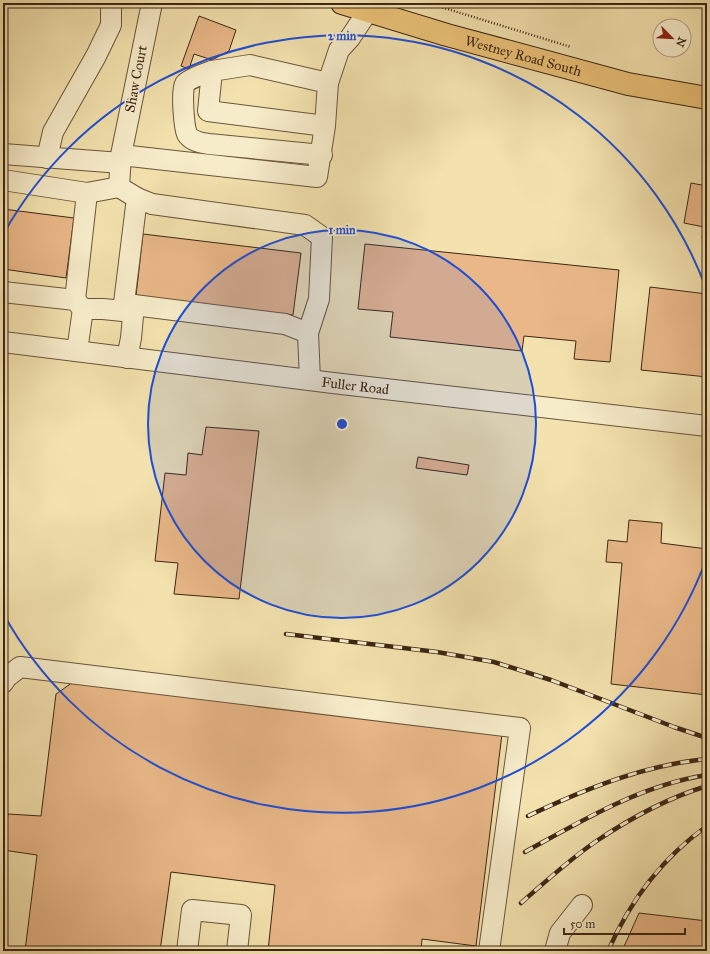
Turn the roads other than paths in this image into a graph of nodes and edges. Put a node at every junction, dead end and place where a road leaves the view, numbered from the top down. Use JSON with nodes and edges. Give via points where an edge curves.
{"nodes":[{"id":1,"x":111,"y":3,"type":"edge"},
{"id":2,"x":152,"y":3,"type":"edge"},
{"id":3,"x":342,"y":3,"type":"edge"},
{"id":4,"x":368,"y":11,"type":"junction"},
{"id":5,"x":212,"y":71,"type":"junction"},
{"id":6,"x":328,"y":83,"type":"junction"},
{"id":7,"x":707,"y":98,"type":"edge"},
{"id":8,"x":325,"y":126,"type":"junction"},
{"id":9,"x":3,"y":154,"type":"edge"},
{"id":10,"x":322,"y":154,"type":"junction"},
{"id":11,"x":47,"y":158,"type":"junction"},
{"id":12,"x":121,"y":159,"type":"junction"},
{"id":13,"x":3,"y":180,"type":"edge"},
{"id":14,"x":119,"y":187,"type":"junction"},
{"id":15,"x":88,"y":193,"type":"junction"},
{"id":16,"x":137,"y":198,"type":"junction"},
{"id":17,"x":3,"y":292,"type":"edge"},
{"id":18,"x":79,"y":305,"type":"junction"},
{"id":19,"x":128,"y":308,"type":"junction"},
{"id":20,"x":308,"y":334,"type":"junction"},
{"id":21,"x":3,"y":342,"type":"edge"},
{"id":22,"x":77,"y":351,"type":"junction"},
{"id":23,"x":127,"y":358,"type":"junction"},
{"id":24,"x":310,"y":380,"type":"junction"},
{"id":25,"x":707,"y":426,"type":"edge"},
{"id":26,"x":3,"y":682,"type":"edge"},
{"id":27,"x":582,"y":905,"type":"dead end"},
{"id":28,"x":187,"y":951,"type":"edge"},
{"id":29,"x":237,"y":951,"type":"edge"},
{"id":30,"x":489,"y":951,"type":"edge"},
{"id":31,"x":555,"y":951,"type":"edge"}],
"edges":[{"from":1,"to":11,"type":"street","via":[[111,25],[52,132]]},
{"from":2,"to":12,"type":"street","name":"Shaw Court"},
{"from":3,"to":4,"type":"main road","name":"Westney Road South"},
{"from":4,"to":6,"type":"street","via":[[339,50]]},
{"from":4,"to":7,"type":"main road","name":"Westney Road South","via":[[628,84]]},
{"from":5,"to":6,"type":"street","via":[[250,65]]},
{"from":5,"to":8,"type":"street","via":[[208,111]]},
{"from":5,"to":10,"type":"street","via":[[184,85],[185,123],[187,134],[193,139],[200,143]]},
{"from":6,"to":8,"type":"street"},
{"from":8,"to":10,"type":"street"},
{"from":9,"to":11,"type":"street"},
{"from":10,"to":12,"type":"street","via":[[317,177]]},
{"from":11,"to":12,"type":"street"},
{"from":12,"to":14,"type":"street","name":"Shaw Court"},
{"from":13,"to":15,"type":"street"},
{"from":14,"to":15,"type":"street"},
{"from":14,"to":16,"type":"street"},
{"from":15,"to":18,"type":"street"},
{"from":16,"to":19,"type":"street"},
{"from":16,"to":20,"type":"street","via":[[152,204],[305,225],[322,237],[319,299]]},
{"from":17,"to":18,"type":"street"},
{"from":18,"to":19,"type":"street","via":[[103,309]]},
{"from":18,"to":22,"type":"street"},
{"from":19,"to":20,"type":"street","via":[[285,324]]},
{"from":19,"to":23,"type":"street"},
{"from":20,"to":24,"type":"street"},
{"from":21,"to":22,"type":"street","name":"Fuller Road"},
{"from":22,"to":23,"type":"street","name":"Fuller Road"},
{"from":23,"to":24,"type":"street","name":"Fuller Road"},
{"from":24,"to":25,"type":"street","name":"Fuller Road"},
{"from":26,"to":30,"type":"street","via":[[20,667],[520,728]]},
{"from":27,"to":31,"type":"street","via":[[560,933]]},
{"from":28,"to":29,"type":"street","via":[[192,910],[241,915]]}]}
